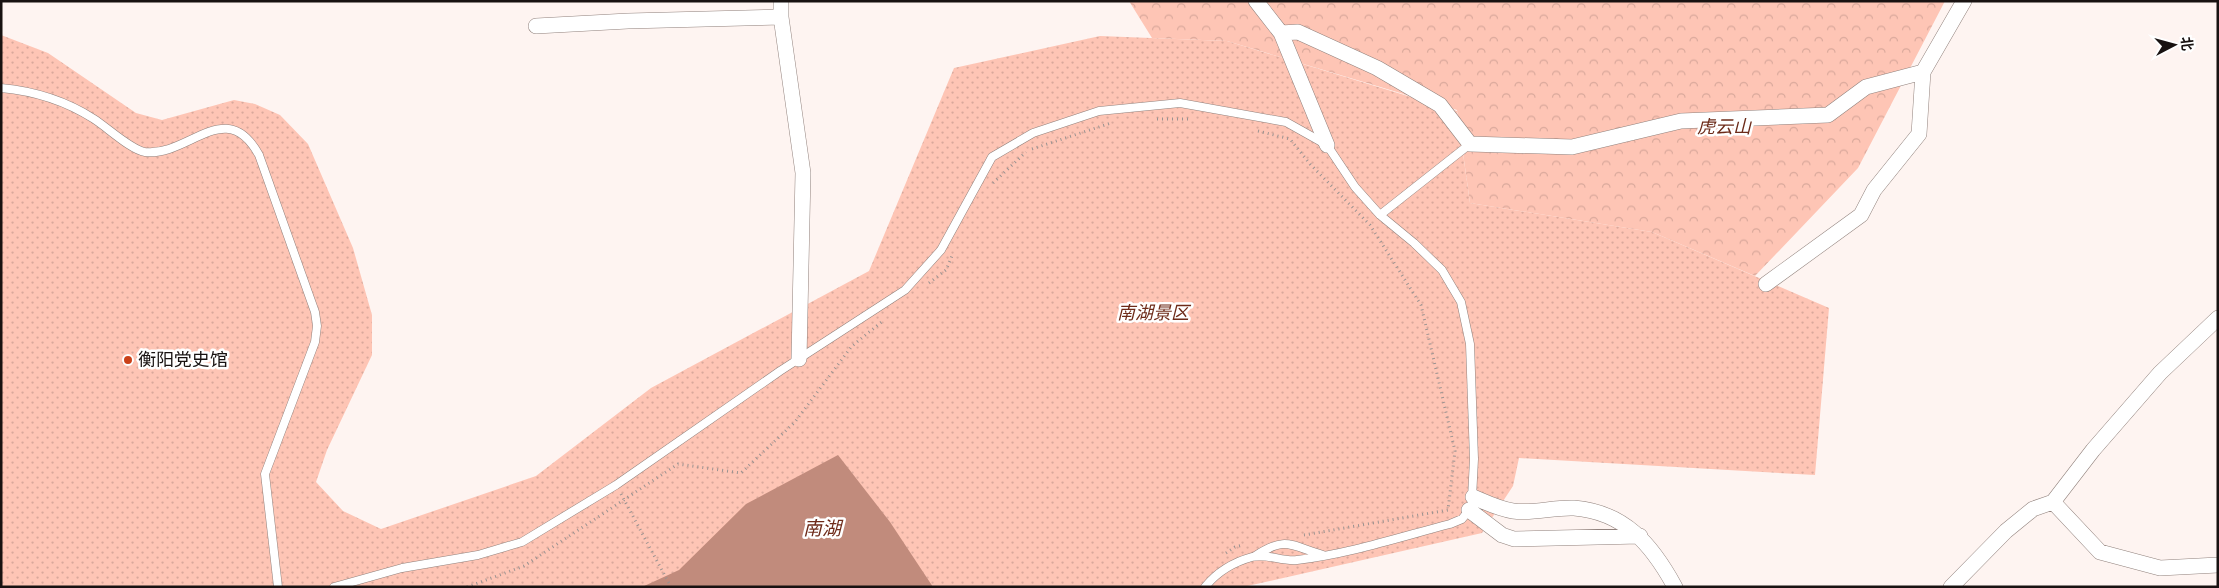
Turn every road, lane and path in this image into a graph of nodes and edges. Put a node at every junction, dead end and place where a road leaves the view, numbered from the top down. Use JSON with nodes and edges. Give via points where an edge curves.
{"nodes":[{"id":1,"x":781,"y":1,"type":"edge"},
{"id":2,"x":1256,"y":1,"type":"edge"},
{"id":3,"x":1964,"y":1,"type":"edge"},
{"id":4,"x":781,"y":17,"type":"junction"},
{"id":5,"x":536,"y":26,"type":"dead end"},
{"id":6,"x":1282,"y":33,"type":"junction"},
{"id":7,"x":1923,"y":72,"type":"junction"},
{"id":8,"x":1,"y":88,"type":"edge"},
{"id":9,"x":1153,"y":119,"type":"dead end"},
{"id":10,"x":1193,"y":119,"type":"dead end"},
{"id":11,"x":1114,"y":122,"type":"dead end"},
{"id":12,"x":1251,"y":129,"type":"dead end"},
{"id":13,"x":1470,"y":144,"type":"junction"},
{"id":14,"x":1327,"y":145,"type":"junction"},
{"id":15,"x":992,"y":184,"type":"dead end"},
{"id":16,"x":1380,"y":215,"type":"junction"},
{"id":17,"x":955,"y":252,"type":"dead end"},
{"id":18,"x":1766,"y":284,"type":"dead end"},
{"id":19,"x":924,"y":287,"type":"dead end"},
{"id":20,"x":888,"y":316,"type":"dead end"},
{"id":21,"x":2218,"y":318,"type":"edge"},
{"id":22,"x":799,"y":359,"type":"junction"},
{"id":23,"x":616,"y":485,"type":"junction"},
{"id":24,"x":624,"y":500,"type":"junction"},
{"id":25,"x":2053,"y":502,"type":"junction"},
{"id":26,"x":1471,"y":504,"type":"junction"},
{"id":27,"x":1303,"y":535,"type":"dead end"},
{"id":28,"x":1640,"y":536,"type":"junction"},
{"id":29,"x":1245,"y":545,"type":"dead end"},
{"id":30,"x":1222,"y":556,"type":"dead end"},
{"id":31,"x":1255,"y":556,"type":"junction"},
{"id":32,"x":1324,"y":556,"type":"junction"},
{"id":33,"x":2218,"y":565,"type":"edge"},
{"id":34,"x":278,"y":587,"type":"edge"},
{"id":35,"x":334,"y":587,"type":"edge"},
{"id":36,"x":467,"y":587,"type":"edge"},
{"id":37,"x":671,"y":587,"type":"edge"},
{"id":38,"x":1205,"y":587,"type":"edge"},
{"id":39,"x":1675,"y":587,"type":"edge"},
{"id":40,"x":1951,"y":587,"type":"edge"}],
"edges":[{"from":1,"to":4,"type":"street"},
{"from":2,"to":6,"type":"street"},
{"from":3,"to":7,"type":"street"},
{"from":4,"to":5,"type":"street"},
{"from":4,"to":22,"type":"street","via":[[803,173]]},
{"from":6,"to":13,"type":"street","via":[[1298,32],[1378,68],[1440,105]]},
{"from":6,"to":14,"type":"street"},
{"from":7,"to":13,"type":"street","via":[[1866,87],[1828,115],[1681,121],[1572,147]]},
{"from":7,"to":18,"type":"street","via":[[1919,134],[1874,190],[1860,215]]},
{"from":8,"to":34,"type":"lane","via":[[24,90],[72,106],[143,152],[170,148],[208,131],[221,129],[244,134],[252,143],[318,326],[316,342],[266,474]]},
{"from":9,"to":10,"type":"path"},
{"from":11,"to":15,"type":"path","via":[[1028,150]]},
{"from":12,"to":27,"type":"path","via":[[1290,139],[1370,225],[1421,305],[1456,450],[1448,510]]},
{"from":13,"to":16,"type":"lane"},
{"from":14,"to":16,"type":"lane","via":[[1355,187]]},
{"from":14,"to":22,"type":"lane","via":[[1286,122],[1180,103],[1099,112],[1034,133],[992,157],[941,250],[905,290]]},
{"from":16,"to":26,"type":"lane","via":[[1442,270],[1461,302],[1470,344],[1474,458]]},
{"from":17,"to":19,"type":"path","via":[[946,270]]},
{"from":20,"to":24,"type":"path","via":[[852,346],[796,422],[741,473],[678,464]]},
{"from":21,"to":25,"type":"street","via":[[2160,373]]},
{"from":22,"to":23,"type":"lane"},
{"from":23,"to":24,"type":"path"},
{"from":23,"to":35,"type":"lane","via":[[522,542],[478,555],[402,568]]},
{"from":24,"to":36,"type":"path","via":[[524,566]]},
{"from":24,"to":37,"type":"path"},
{"from":25,"to":33,"type":"street","via":[[2100,552],[2160,568]]},
{"from":25,"to":40,"type":"street","via":[[2033,509],[2006,530]]},
{"from":26,"to":28,"type":"street","via":[[1513,511],[1574,508],[1608,515]]},
{"from":26,"to":28,"type":"street","via":[[1502,535],[1514,539]]},
{"from":26,"to":32,"type":"lane","via":[[1462,519],[1450,524]]},
{"from":28,"to":39,"type":"street"},
{"from":29,"to":30,"type":"path","via":[[1235,547]]},
{"from":31,"to":32,"type":"lane","via":[[1295,560]]},
{"from":31,"to":32,"type":"lane","via":[[1273,544],[1288,543]]},
{"from":31,"to":38,"type":"lane","via":[[1212,577]]}]}
